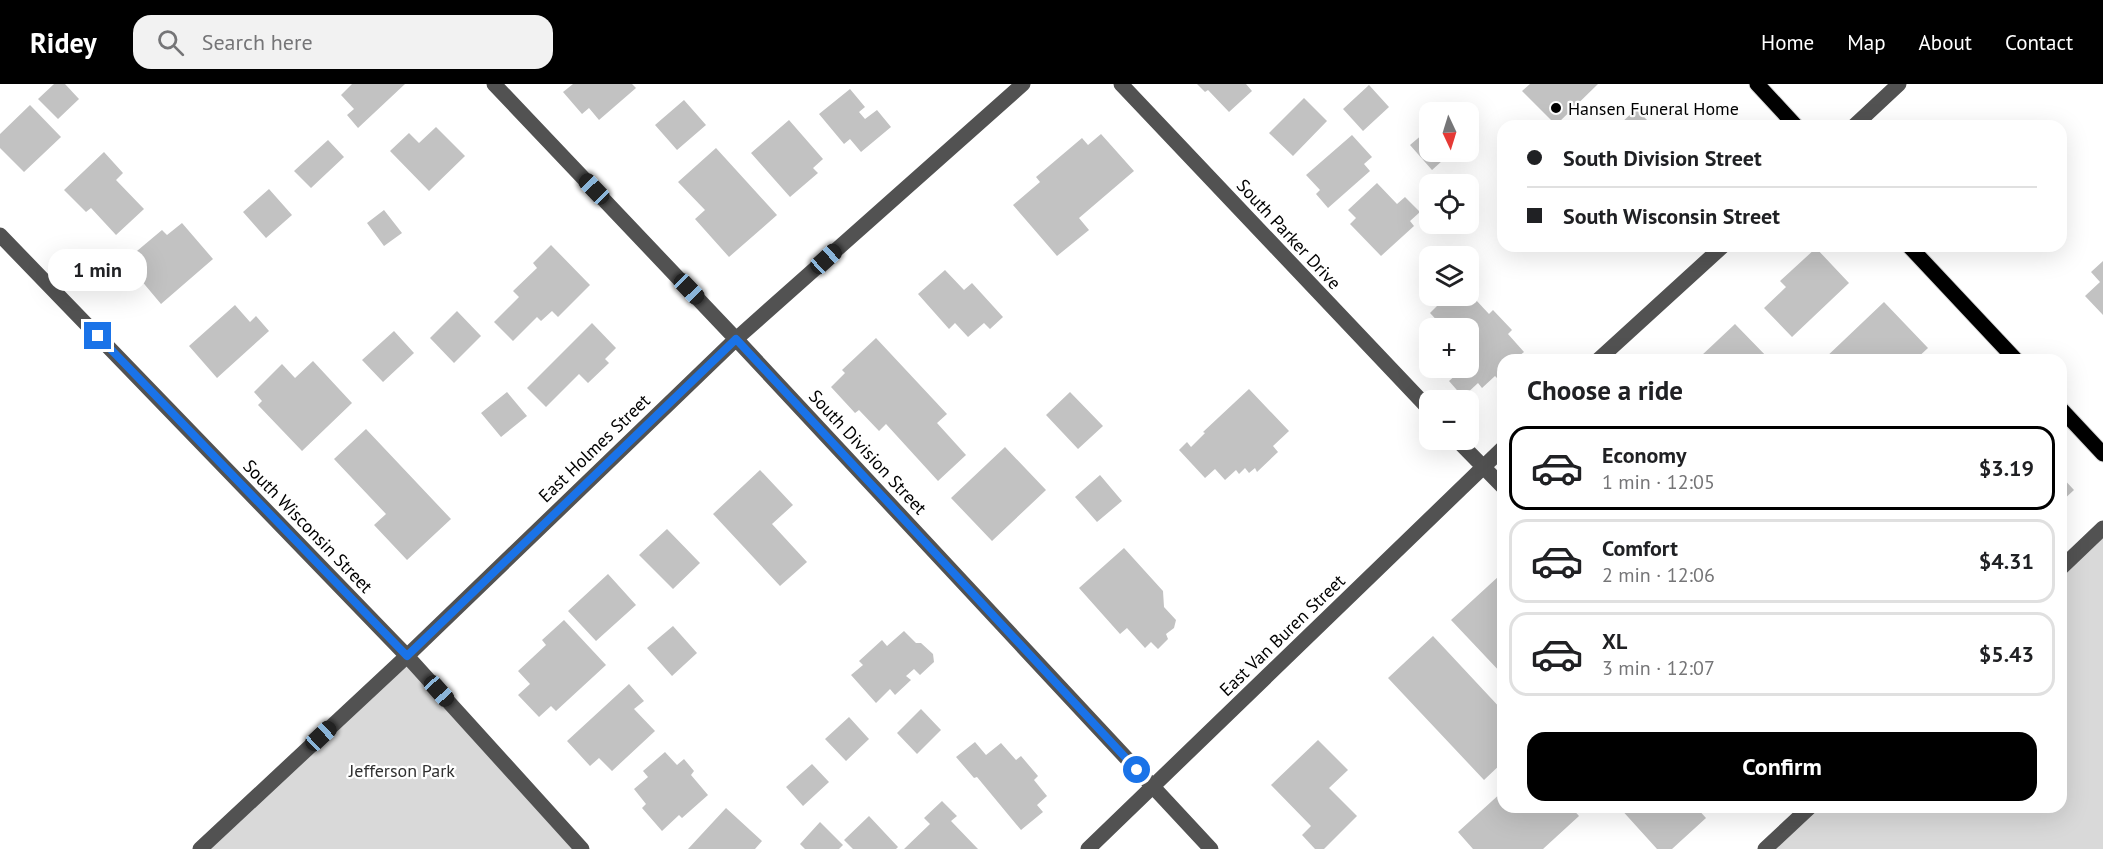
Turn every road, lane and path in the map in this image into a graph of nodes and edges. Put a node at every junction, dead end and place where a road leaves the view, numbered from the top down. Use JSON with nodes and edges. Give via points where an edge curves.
{"nodes":[{"id":1,"x":1023,"y":84,"type":"edge"},
{"id":2,"x":1121,"y":84,"type":"edge"},
{"id":3,"x":1757,"y":84,"type":"edge"},
{"id":4,"x":1899,"y":84,"type":"edge"},
{"id":5,"x":499,"y":86,"type":"edge"},
{"id":6,"x":1790,"y":120,"type":"edge"},
{"id":7,"x":1860,"y":120,"type":"edge"},
{"id":8,"x":0,"y":235,"type":"edge"},
{"id":9,"x":1716,"y":252,"type":"edge"},
{"id":10,"x":1915,"y":252,"type":"edge"},
{"id":11,"x":736,"y":339,"type":"junction"},
{"id":12,"x":1605,"y":354,"type":"edge"},
{"id":13,"x":2010,"y":354,"type":"edge"},
{"id":14,"x":1419,"y":398,"type":"edge"},
{"id":15,"x":2067,"y":415,"type":"edge"},
{"id":16,"x":1467,"y":450,"type":"edge"},
{"id":17,"x":1497,"y":453,"type":"edge"},
{"id":18,"x":2103,"y":454,"type":"edge"},
{"id":19,"x":1483,"y":466,"type":"junction"},
{"id":20,"x":1497,"y":481,"type":"edge"},
{"id":21,"x":2103,"y":528,"type":"edge"},
{"id":22,"x":2067,"y":562,"type":"edge"},
{"id":23,"x":407,"y":656,"type":"junction"},
{"id":24,"x":1153,"y":787,"type":"junction"},
{"id":25,"x":1804,"y":813,"type":"edge"},
{"id":26,"x":200,"y":849,"type":"edge"},
{"id":27,"x":582,"y":849,"type":"edge"},
{"id":28,"x":1088,"y":849,"type":"edge"},
{"id":29,"x":1211,"y":849,"type":"edge"},
{"id":30,"x":1765,"y":849,"type":"edge"}],
"edges":[{"from":1,"to":11,"type":"street","name":"East Holmes Street"},
{"from":2,"to":14,"type":"street","name":"South Parker Drive"},
{"from":3,"to":6,"type":"main road"},
{"from":4,"to":7,"type":"street"},
{"from":5,"to":11,"type":"street","name":"South Division Street"},
{"from":8,"to":23,"type":"street","name":"South Wisconsin Street"},
{"from":9,"to":12,"type":"street"},
{"from":10,"to":13,"type":"main road"},
{"from":11,"to":23,"type":"street","name":"East Holmes Street"},
{"from":11,"to":24,"type":"street","name":"South Division Street"},
{"from":15,"to":18,"type":"main road"},
{"from":16,"to":19,"type":"street"},
{"from":17,"to":19,"type":"street","name":"East Van Buren Street"},
{"from":19,"to":20,"type":"street"},
{"from":19,"to":24,"type":"street","name":"East Van Buren Street"},
{"from":21,"to":22,"type":"street"},
{"from":23,"to":26,"type":"street","name":"East Holmes Street"},
{"from":23,"to":27,"type":"street","name":"South Wisconsin Street"},
{"from":24,"to":28,"type":"street","name":"East Van Buren Street"},
{"from":24,"to":29,"type":"street","name":"South Division Street"},
{"from":25,"to":30,"type":"street"}]}
